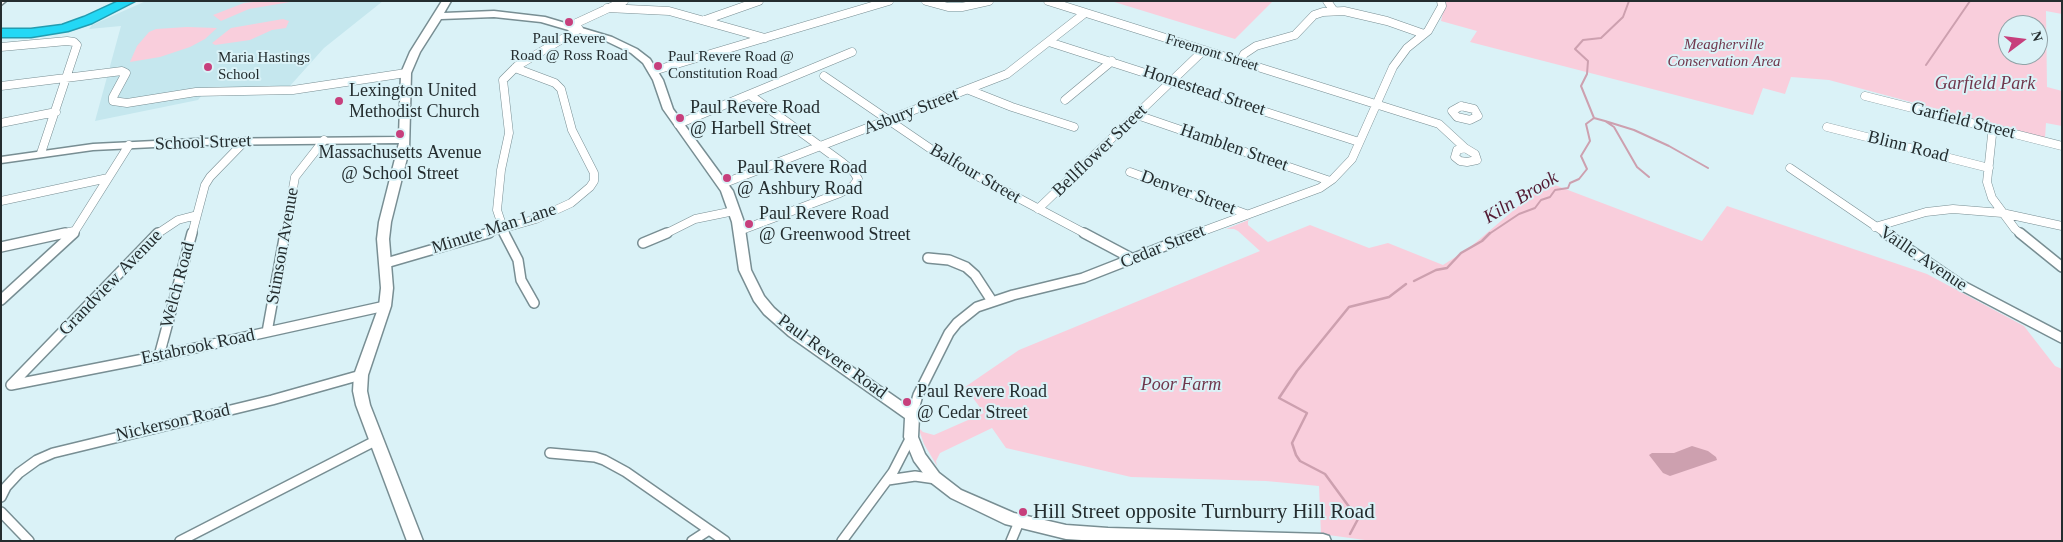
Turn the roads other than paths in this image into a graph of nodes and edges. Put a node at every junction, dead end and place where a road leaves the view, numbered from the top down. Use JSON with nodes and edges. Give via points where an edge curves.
{"nodes":[{"id":1,"x":114,"y":1,"type":"edge"},
{"id":2,"x":129,"y":1,"type":"edge"},
{"id":3,"x":447,"y":1,"type":"edge"},
{"id":4,"x":624,"y":1,"type":"edge"},
{"id":5,"x":759,"y":1,"type":"edge"},
{"id":6,"x":889,"y":1,"type":"edge"},
{"id":7,"x":926,"y":1,"type":"edge"},
{"id":8,"x":989,"y":1,"type":"edge"},
{"id":9,"x":1048,"y":1,"type":"edge"},
{"id":10,"x":1328,"y":1,"type":"edge"},
{"id":11,"x":1440,"y":1,"type":"edge"},
{"id":12,"x":607,"y":8,"type":"junction"},
{"id":13,"x":1334,"y":11,"type":"junction"},
{"id":14,"x":1084,"y":13,"type":"junction"},
{"id":15,"x":439,"y":16,"type":"junction"},
{"id":16,"x":705,"y":20,"type":"junction"},
{"id":17,"x":1,"y":26,"type":"edge"},
{"id":18,"x":574,"y":28,"type":"junction"},
{"id":19,"x":1,"y":33,"type":"edge"},
{"id":20,"x":1424,"y":34,"type":"junction"},
{"id":21,"x":765,"y":38,"type":"junction"},
{"id":22,"x":1049,"y":42,"type":"junction"},
{"id":23,"x":1,"y":47,"type":"edge"},
{"id":24,"x":1204,"y":50,"type":"junction"},
{"id":25,"x":852,"y":52,"type":"dead end"},
{"id":26,"x":1112,"y":61,"type":"junction"},
{"id":27,"x":1240,"y":62,"type":"junction"},
{"id":28,"x":514,"y":68,"type":"junction"},
{"id":29,"x":653,"y":71,"type":"junction"},
{"id":30,"x":406,"y":73,"type":"junction"},
{"id":31,"x":824,"y":76,"type":"dead end"},
{"id":32,"x":67,"y":78,"type":"junction"},
{"id":33,"x":1173,"y":82,"type":"junction"},
{"id":34,"x":1,"y":86,"type":"edge"},
{"id":35,"x":969,"y":90,"type":"junction"},
{"id":36,"x":750,"y":95,"type":"junction"},
{"id":37,"x":1865,"y":96,"type":"dead end"},
{"id":38,"x":1065,"y":100,"type":"dead end"},
{"id":39,"x":1376,"y":103,"type":"junction"},
{"id":40,"x":56,"y":112,"type":"junction"},
{"id":41,"x":1137,"y":115,"type":"junction"},
{"id":42,"x":1457,"y":117,"type":"dead end"},
{"id":43,"x":890,"y":120,"type":"junction"},
{"id":44,"x":1,"y":123,"type":"edge"},
{"id":45,"x":678,"y":124,"type":"junction"},
{"id":46,"x":1438,"y":124,"type":"junction"},
{"id":47,"x":1074,"y":127,"type":"dead end"},
{"id":48,"x":1827,"y":127,"type":"dead end"},
{"id":49,"x":1996,"y":129,"type":"junction"},
{"id":50,"x":324,"y":140,"type":"junction"},
{"id":51,"x":405,"y":140,"type":"junction"},
{"id":52,"x":245,"y":141,"type":"junction"},
{"id":53,"x":1359,"y":142,"type":"junction"},
{"id":54,"x":129,"y":145,"type":"junction"},
{"id":55,"x":821,"y":146,"type":"junction"},
{"id":56,"x":2062,"y":146,"type":"edge"},
{"id":57,"x":1465,"y":148,"type":"dead end"},
{"id":58,"x":42,"y":153,"type":"junction"},
{"id":59,"x":1,"y":160,"type":"edge"},
{"id":60,"x":1790,"y":168,"type":"dead end"},
{"id":61,"x":1989,"y":168,"type":"junction"},
{"id":62,"x":1130,"y":172,"type":"dead end"},
{"id":63,"x":108,"y":178,"type":"junction"},
{"id":64,"x":1330,"y":181,"type":"junction"},
{"id":65,"x":722,"y":184,"type":"junction"},
{"id":66,"x":1,"y":201,"type":"edge"},
{"id":67,"x":1038,"y":210,"type":"junction"},
{"id":68,"x":734,"y":211,"type":"junction"},
{"id":69,"x":2002,"y":213,"type":"junction"},
{"id":70,"x":1246,"y":214,"type":"junction"},
{"id":71,"x":196,"y":215,"type":"junction"},
{"id":72,"x":2062,"y":226,"type":"edge"},
{"id":73,"x":1875,"y":227,"type":"junction"},
{"id":74,"x":502,"y":229,"type":"junction"},
{"id":75,"x":76,"y":230,"type":"junction"},
{"id":76,"x":739,"y":231,"type":"junction"},
{"id":77,"x":643,"y":242,"type":"dead end"},
{"id":78,"x":1,"y":246,"type":"edge"},
{"id":79,"x":928,"y":258,"type":"dead end"},
{"id":80,"x":1133,"y":259,"type":"junction"},
{"id":81,"x":386,"y":263,"type":"junction"},
{"id":82,"x":2062,"y":267,"type":"edge"},
{"id":83,"x":1,"y":300,"type":"edge"},
{"id":84,"x":992,"y":301,"type":"junction"},
{"id":85,"x":534,"y":303,"type":"dead end"},
{"id":86,"x":385,"y":306,"type":"junction"},
{"id":87,"x":267,"y":332,"type":"junction"},
{"id":88,"x":2062,"y":338,"type":"edge"},
{"id":89,"x":159,"y":356,"type":"junction"},
{"id":90,"x":361,"y":375,"type":"junction"},
{"id":91,"x":11,"y":386,"type":"joint"},
{"id":92,"x":912,"y":416,"type":"junction"},
{"id":93,"x":911,"y":437,"type":"junction"},
{"id":94,"x":377,"y":440,"type":"junction"},
{"id":95,"x":550,"y":453,"type":"dead end"},
{"id":96,"x":936,"y":479,"type":"junction"},
{"id":97,"x":888,"y":480,"type":"junction"},
{"id":98,"x":2,"y":494,"type":"edge"},
{"id":99,"x":1,"y":512,"type":"edge"},
{"id":100,"x":1020,"y":522,"type":"junction"},
{"id":101,"x":709,"y":530,"type":"junction"},
{"id":102,"x":29,"y":541,"type":"edge"},
{"id":103,"x":180,"y":541,"type":"edge"},
{"id":104,"x":414,"y":541,"type":"edge"},
{"id":105,"x":692,"y":541,"type":"edge"},
{"id":106,"x":725,"y":541,"type":"edge"},
{"id":107,"x":842,"y":541,"type":"edge"},
{"id":108,"x":1012,"y":541,"type":"edge"},
{"id":109,"x":1323,"y":541,"type":"edge"}],
"edges":[{"from":1,"to":17,"type":"highway","via":[[89,16],[56,26],[26,29]]},
{"from":2,"to":19,"type":"highway","via":[[64,28],[35,33]]},
{"from":3,"to":15,"type":"street"},
{"from":4,"to":12,"type":"street"},
{"from":5,"to":16,"type":"street"},
{"from":6,"to":21,"type":"street"},
{"from":7,"to":8,"type":"street","via":[[948,7]]},
{"from":9,"to":14,"type":"street","name":"Freemont Street"},
{"from":10,"to":13,"type":"street"},
{"from":11,"to":20,"type":"street","name":"Cedar Street","via":[[1442,6],[1437,17]]},
{"from":12,"to":16,"type":"street","via":[[669,11]]},
{"from":12,"to":18,"type":"street"},
{"from":13,"to":20,"type":"street","via":[[1374,18]]},
{"from":13,"to":27,"type":"street","via":[[1314,15],[1295,36],[1256,46],[1244,54]]},
{"from":14,"to":22,"type":"street","name":"Asbury Street"},
{"from":14,"to":24,"type":"street","name":"Freemont Street"},
{"from":15,"to":18,"type":"street","name":"Paul Revere Road","via":[[510,14]]},
{"from":15,"to":30,"type":"street","via":[[415,52]]},
{"from":16,"to":21,"type":"street"},
{"from":18,"to":28,"type":"street"},
{"from":18,"to":29,"type":"street","name":"Paul Revere Road","via":[[629,48]]},
{"from":20,"to":39,"type":"street","name":"Cedar Street","via":[[1407,48]]},
{"from":21,"to":29,"type":"street"},
{"from":22,"to":26,"type":"street","name":"Homestead Street"},
{"from":22,"to":35,"type":"street","name":"Asbury Street","via":[[1008,74]]},
{"from":23,"to":32,"type":"street","via":[[74,42],[77,45]]},
{"from":24,"to":27,"type":"street","name":"Freemont Street"},
{"from":24,"to":33,"type":"street","name":"Bellflower Street"},
{"from":25,"to":36,"type":"street"},
{"from":26,"to":33,"type":"street","name":"Homestead Street"},
{"from":26,"to":38,"type":"street"},
{"from":27,"to":39,"type":"street","name":"Freemont Street"},
{"from":28,"to":74,"type":"street","via":[[503,80],[509,133],[497,198]]},
{"from":28,"to":74,"type":"street","name":"Minute Man Lane","via":[[555,83],[561,89],[572,130],[594,172],[594,180],[571,203],[536,219]]},
{"from":29,"to":45,"type":"street","name":"Paul Revere Road","via":[[668,109]]},
{"from":30,"to":32,"type":"street","via":[[295,89],[210,91],[118,103],[113,101],[113,97],[126,73],[122,71]]},
{"from":30,"to":51,"type":"street"},
{"from":31,"to":43,"type":"street","name":"Balfour Street"},
{"from":32,"to":34,"type":"street"},
{"from":32,"to":40,"type":"street"},
{"from":33,"to":41,"type":"street","name":"Bellflower Street"},
{"from":33,"to":53,"type":"street","name":"Homestead Street"},
{"from":35,"to":43,"type":"street","name":"Asbury Street"},
{"from":35,"to":47,"type":"street"},
{"from":36,"to":45,"type":"street"},
{"from":36,"to":55,"type":"street"},
{"from":37,"to":49,"type":"street","name":"Garfield Street"},
{"from":39,"to":46,"type":"street","name":"Freemont Street"},
{"from":39,"to":53,"type":"street","name":"Cedar Street"},
{"from":40,"to":44,"type":"street"},
{"from":40,"to":58,"type":"street"},
{"from":41,"to":64,"type":"street","name":"Hamblen Street"},
{"from":41,"to":67,"type":"street","name":"Bellflower Street"},
{"from":42,"to":46,"type":"street"},
{"from":43,"to":55,"type":"street","name":"Asbury Street"},
{"from":43,"to":67,"type":"street","name":"Balfour Street","via":[[947,160]]},
{"from":45,"to":65,"type":"street","name":"Paul Revere Road"},
{"from":46,"to":57,"type":"street"},
{"from":48,"to":61,"type":"street","name":"Blinn Road"},
{"from":49,"to":56,"type":"street","name":"Garfield Street"},
{"from":49,"to":61,"type":"street","via":[[1992,135]]},
{"from":50,"to":51,"type":"street","name":"School Street"},
{"from":50,"to":52,"type":"street","name":"School Street"},
{"from":50,"to":87,"type":"street","name":"Stimson Avenue","via":[[295,177]]},
{"from":51,"to":81,"type":"street","via":[[385,222]]},
{"from":52,"to":54,"type":"street","name":"School Street"},
{"from":52,"to":71,"type":"street","via":[[210,177]]},
{"from":53,"to":64,"type":"street","name":"Cedar Street","via":[[1352,159]]},
{"from":54,"to":58,"type":"street","name":"School Street"},
{"from":54,"to":63,"type":"street"},
{"from":55,"to":65,"type":"street","name":"Asbury Street"},
{"from":55,"to":76,"type":"street","via":[[857,175],[853,186]]},
{"from":58,"to":59,"type":"street","name":"School Street"},
{"from":60,"to":73,"type":"street","name":"Vaille Avenue"},
{"from":61,"to":69,"type":"street","via":[[1987,182]]},
{"from":62,"to":70,"type":"street","name":"Denver Street"},
{"from":63,"to":66,"type":"street"},
{"from":63,"to":75,"type":"street"},
{"from":64,"to":70,"type":"street","name":"Cedar Street","via":[[1320,188]]},
{"from":65,"to":68,"type":"street","name":"Paul Revere Road"},
{"from":67,"to":80,"type":"street","name":"Balfour Street"},
{"from":68,"to":76,"type":"street","name":"Paul Revere Road"},
{"from":68,"to":77,"type":"street","via":[[695,219]]},
{"from":69,"to":72,"type":"street"},
{"from":69,"to":73,"type":"street","via":[[1938,209]]},
{"from":69,"to":82,"type":"street","via":[[2015,229]]},
{"from":70,"to":80,"type":"street","name":"Cedar Street"},
{"from":71,"to":89,"type":"street","name":"Welch Road"},
{"from":71,"to":91,"type":"street","name":"Grandview Avenue","via":[[178,220],[160,232]]},
{"from":73,"to":88,"type":"street","name":"Vaille Avenue","via":[[1960,285]]},
{"from":74,"to":81,"type":"street","name":"Minute Man Lane"},
{"from":74,"to":85,"type":"street"},
{"from":75,"to":78,"type":"street"},
{"from":75,"to":83,"type":"street"},
{"from":76,"to":92,"type":"street","name":"Paul Revere Road","via":[[745,270],[769,311],[804,340]]},
{"from":79,"to":84,"type":"street","via":[[950,260],[966,267]]},
{"from":80,"to":84,"type":"street","name":"Cedar Street","via":[[1083,278]]},
{"from":81,"to":86,"type":"street"},
{"from":84,"to":92,"type":"street","name":"Cedar Street","via":[[974,309],[952,329],[922,387]]},
{"from":86,"to":87,"type":"street","name":"Estabrook Road"},
{"from":86,"to":90,"type":"street"},
{"from":87,"to":89,"type":"street","name":"Estabrook Road"},
{"from":89,"to":91,"type":"street","name":"Estabrook Road"},
{"from":90,"to":94,"type":"street","via":[[363,405]]},
{"from":90,"to":98,"type":"street","name":"Nickerson Road","via":[[53,453],[19,473]]},
{"from":92,"to":93,"type":"street","name":"Cedar Street"},
{"from":93,"to":96,"type":"street","via":[[923,463]]},
{"from":93,"to":97,"type":"street","name":"Cedar Street"},
{"from":94,"to":103,"type":"street"},
{"from":94,"to":104,"type":"street"},
{"from":95,"to":101,"type":"street","via":[[604,460]]},
{"from":96,"to":97,"type":"street","via":[[915,476]]},
{"from":96,"to":100,"type":"street","via":[[973,503]]},
{"from":97,"to":107,"type":"street","name":"Cedar Street"},
{"from":99,"to":102,"type":"street"},
{"from":100,"to":108,"type":"street"},
{"from":100,"to":109,"type":"street","via":[[1090,534]]},
{"from":101,"to":105,"type":"street"},
{"from":101,"to":106,"type":"street"}]}
